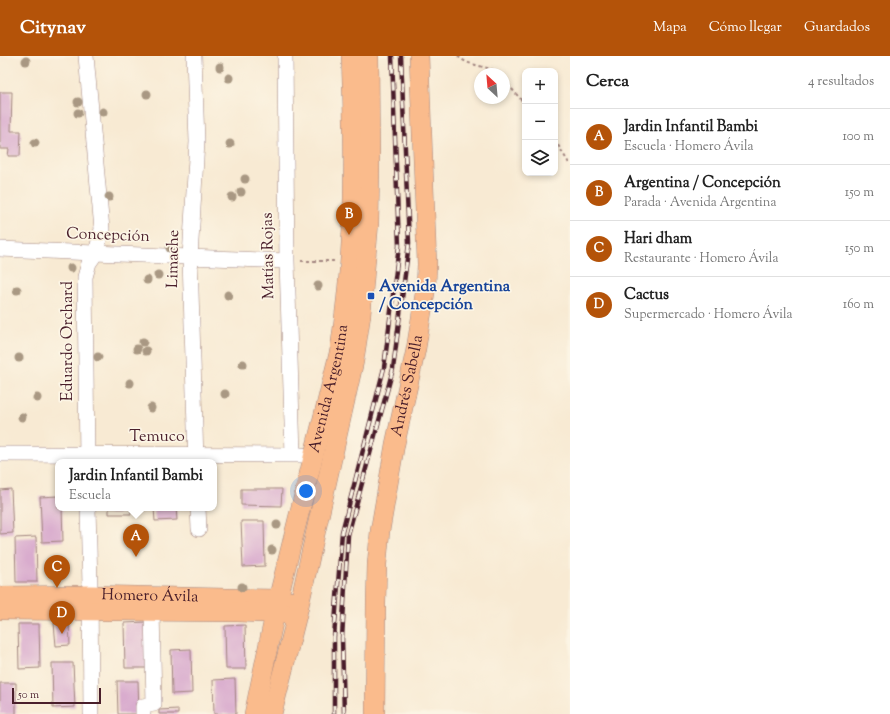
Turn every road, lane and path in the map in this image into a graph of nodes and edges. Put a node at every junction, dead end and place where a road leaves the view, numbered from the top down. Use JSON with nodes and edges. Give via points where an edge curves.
{"nodes":[{"id":1,"x":86,"y":56,"type":"edge"},
{"id":2,"x":194,"y":56,"type":"edge"},
{"id":3,"x":285,"y":56,"type":"edge"},
{"id":4,"x":352,"y":56,"type":"edge"},
{"id":5,"x":369,"y":56,"type":"edge"},
{"id":6,"x":419,"y":56,"type":"edge"},
{"id":7,"x":458,"y":56,"type":"edge"},
{"id":8,"x":488,"y":68,"type":"edge"},
{"id":9,"x":510,"y":87,"type":"edge"},
{"id":10,"x":522,"y":101,"type":"edge"},
{"id":11,"x":558,"y":145,"type":"edge"},
{"id":12,"x":570,"y":165,"type":"edge"},
{"id":13,"x":0,"y":249,"type":"edge"},
{"id":14,"x":96,"y":253,"type":"junction"},
{"id":15,"x":190,"y":257,"type":"junction"},
{"id":16,"x":287,"y":261,"type":"junction"},
{"id":17,"x":350,"y":261,"type":"junction"},
{"id":18,"x":0,"y":454,"type":"edge"},
{"id":19,"x":293,"y":455,"type":"junction"},
{"id":20,"x":313,"y":456,"type":"junction"},
{"id":21,"x":86,"y":458,"type":"edge"},
{"id":22,"x":196,"y":458,"type":"edge"},
{"id":23,"x":88,"y":511,"type":"edge"},
{"id":24,"x":198,"y":511,"type":"edge"},
{"id":25,"x":199,"y":529,"type":"dead end"},
{"id":26,"x":0,"y":596,"type":"edge"},
{"id":27,"x":90,"y":603,"type":"junction"},
{"id":28,"x":276,"y":606,"type":"junction"},
{"id":29,"x":298,"y":608,"type":"junction"},
{"id":30,"x":0,"y":610,"type":"edge"},
{"id":31,"x":152,"y":610,"type":"junction"},
{"id":32,"x":91,"y":714,"type":"edge"},
{"id":33,"x":143,"y":714,"type":"edge"},
{"id":34,"x":254,"y":714,"type":"edge"},
{"id":35,"x":272,"y":714,"type":"edge"},
{"id":36,"x":375,"y":714,"type":"edge"}],
"edges":[{"from":1,"to":14,"type":"street","name":"Eduardo Orchard","via":[[102,229]]},
{"from":2,"to":15,"type":"street","name":"Limache","via":[[197,142]]},
{"from":3,"to":16,"type":"street","name":"Matías Rojas"},
{"from":4,"to":17,"type":"main road","name":"Avenida Argentina","via":[[354,166]]},
{"from":5,"to":29,"type":"main road","name":"Avenida Argentina","via":[[369,223],[361,315],[350,384]]},
{"from":6,"to":36,"type":"main road","name":"Andrés Sabella","via":[[427,264],[425,294],[380,531],[377,564]]},
{"from":7,"to":8,"type":"path","via":[[473,65]]},
{"from":9,"to":10,"type":"path"},
{"from":11,"to":12,"type":"path"},
{"from":13,"to":14,"type":"street","name":"Concepción"},
{"from":14,"to":15,"type":"street","name":"Concepción"},
{"from":14,"to":21,"type":"street","name":"Eduardo Orchard","via":[[89,263],[85,277]]},
{"from":15,"to":16,"type":"street","name":"Concepción"},
{"from":15,"to":22,"type":"street","name":"Limache"},
{"from":16,"to":17,"type":"path"},
{"from":16,"to":19,"type":"street","name":"Matías Rojas"},
{"from":17,"to":20,"type":"main road","name":"Avenida Argentina","via":[[340,349]]},
{"from":18,"to":21,"type":"street","name":"Temuco"},
{"from":19,"to":20,"type":"street","name":"Temuco"},
{"from":19,"to":22,"type":"street","name":"Temuco"},
{"from":20,"to":28,"type":"main road","name":"Avenida Argentina"},
{"from":21,"to":22,"type":"street","name":"Temuco"},
{"from":23,"to":27,"type":"street"},
{"from":24,"to":25,"type":"street"},
{"from":26,"to":27,"type":"main road","name":"Homero Ávila"},
{"from":27,"to":28,"type":"main road","name":"Homero Ávila"},
{"from":27,"to":30,"type":"main road","name":"Homero Ávila"},
{"from":27,"to":31,"type":"main road","name":"Homero Ávila"},
{"from":27,"to":32,"type":"street"},
{"from":28,"to":29,"type":"main road","name":"Homero Ávila"},
{"from":28,"to":31,"type":"main road","name":"Homero Ávila","via":[[238,612]]},
{"from":28,"to":34,"type":"main road","name":"Avenida Argentina"},
{"from":29,"to":35,"type":"main road","name":"Avenida Argentina"},
{"from":31,"to":33,"type":"street","via":[[154,704],[143,706]]}]}
